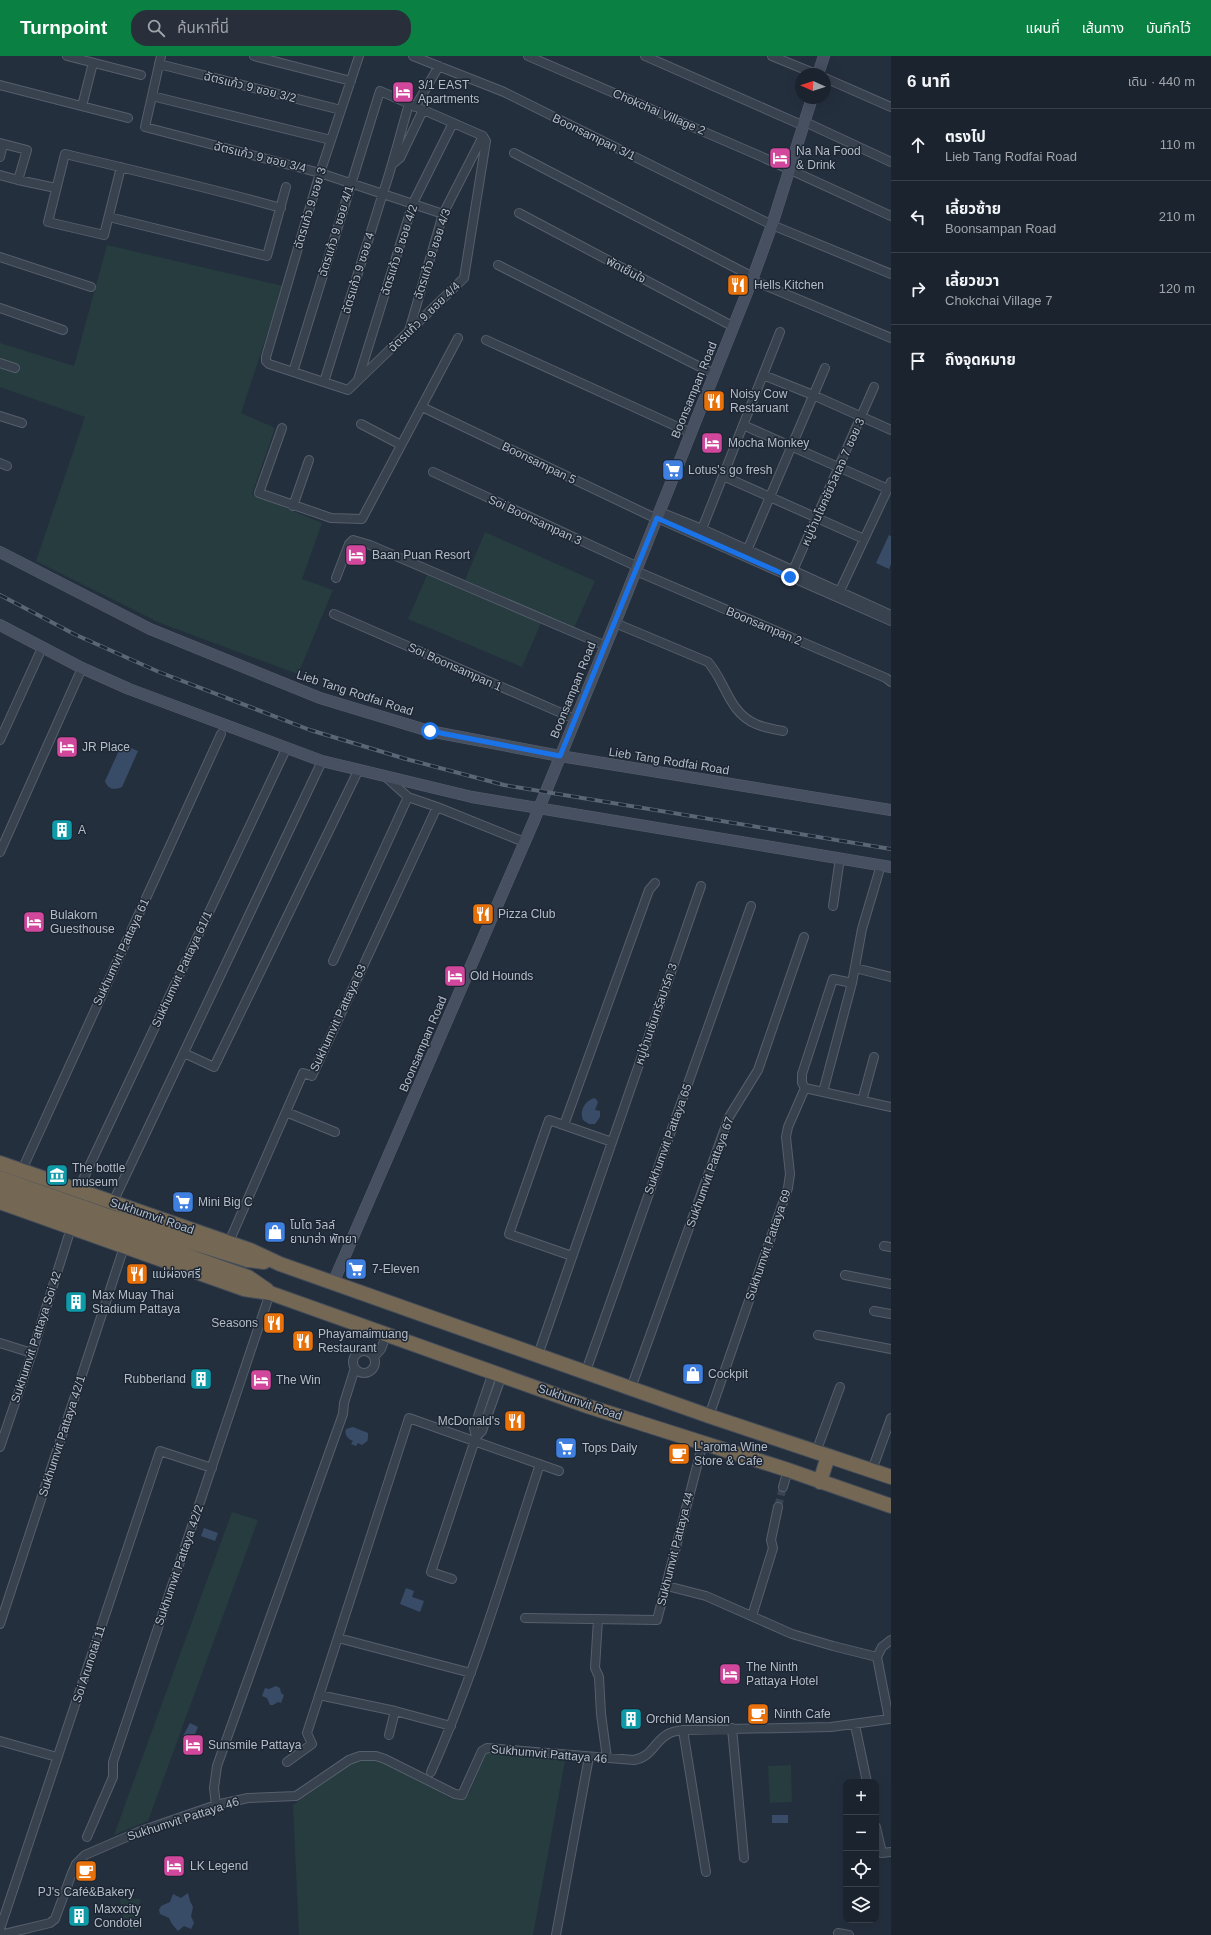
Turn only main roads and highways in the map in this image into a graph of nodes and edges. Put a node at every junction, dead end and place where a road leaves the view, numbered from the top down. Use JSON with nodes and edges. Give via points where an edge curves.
{"nodes":[{"id":1,"x":0,"y":1163,"type":"edge"},
{"id":2,"x":0,"y":1178,"type":"edge"},
{"id":3,"x":0,"y":1190,"type":"edge"},
{"id":4,"x":0,"y":1202,"type":"edge"},
{"id":5,"x":280,"y":1264,"type":"junction"},
{"id":6,"x":270,"y":1293,"type":"junction"},
{"id":7,"x":822,"y":1454,"type":"junction"},
{"id":8,"x":891,"y":1477,"type":"edge"},
{"id":9,"x":820,"y":1482,"type":"junction"},
{"id":10,"x":891,"y":1506,"type":"edge"}],
"edges":[{"from":1,"to":5,"type":"highway","name":"Sukhumvit Road","via":[[229,1242]]},
{"from":2,"to":5,"type":"highway","name":"Sukhumvit Road","via":[[114,1218],[248,1260]]},
{"from":3,"to":6,"type":"highway","name":"Sukhumvit Road","via":[[248,1277]]},
{"from":4,"to":6,"type":"highway","name":"Sukhumvit Road","via":[[244,1289]]},
{"from":5,"to":7,"type":"highway","name":"Sukhumvit Road"},
{"from":6,"to":9,"type":"highway","name":"Sukhumvit Road","via":[[586,1406]]},
{"from":7,"to":8,"type":"highway","name":"Sukhumvit Road"},
{"from":7,"to":9,"type":"highway"},
{"from":9,"to":10,"type":"highway","name":"Sukhumvit Road"}]}
